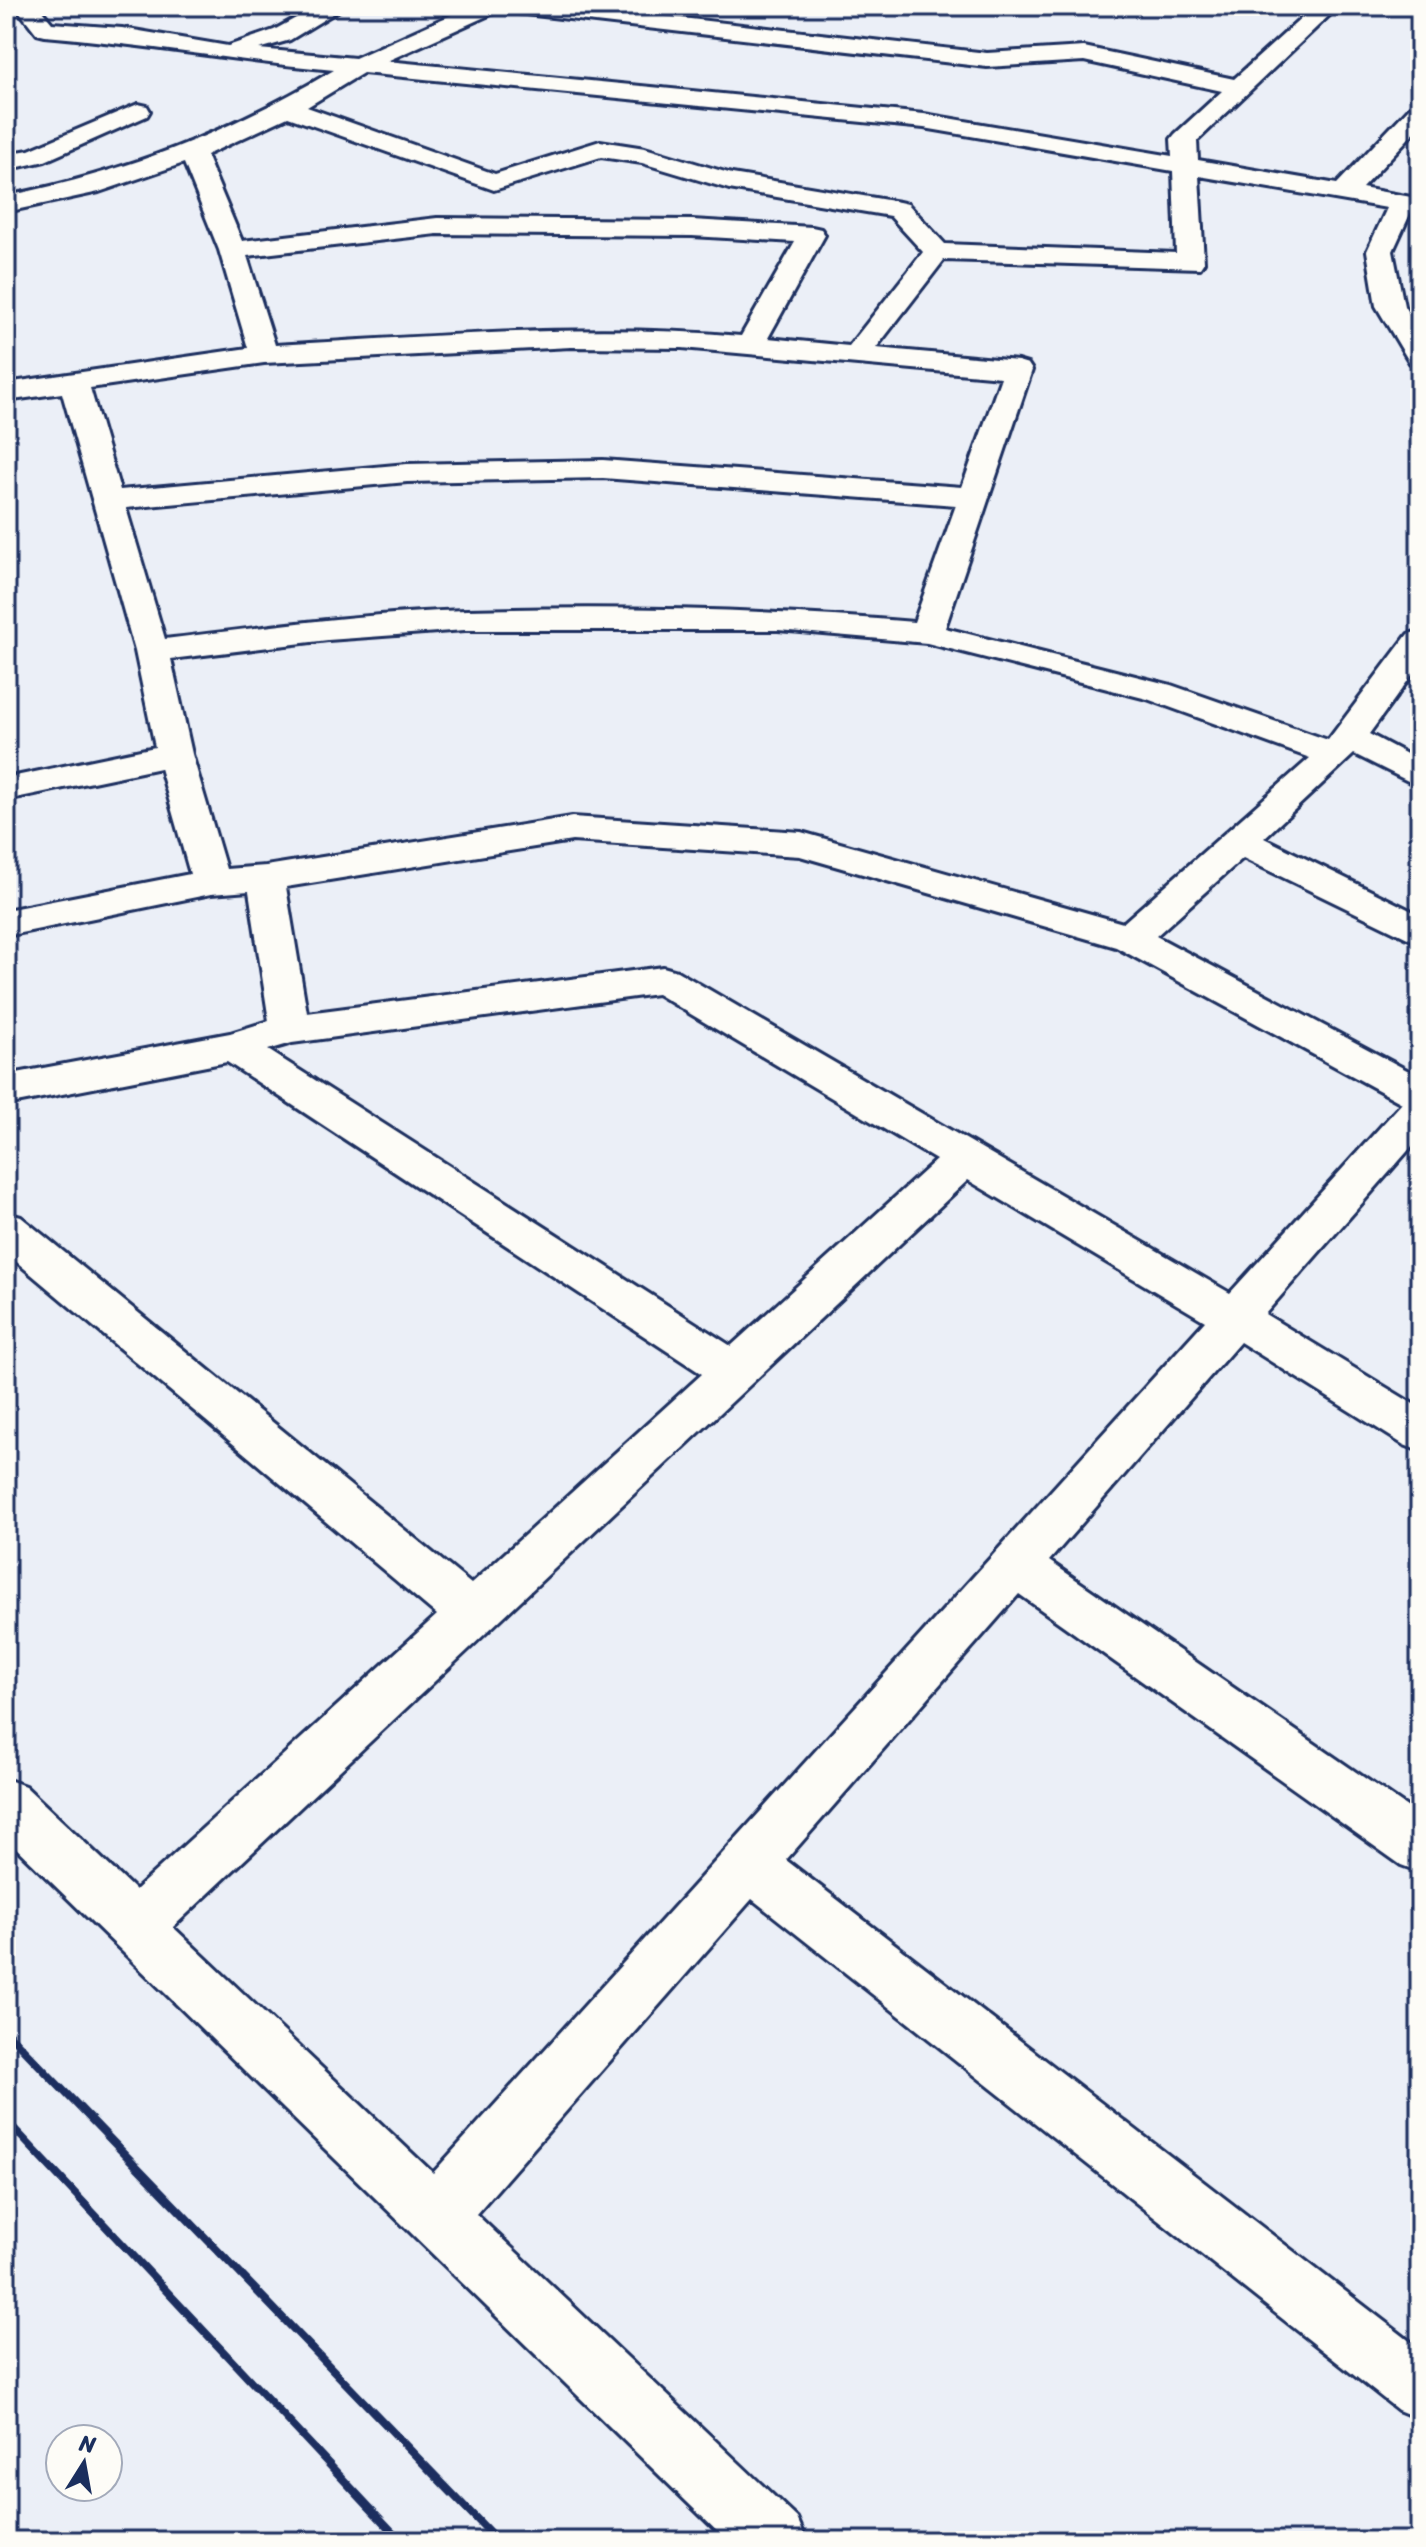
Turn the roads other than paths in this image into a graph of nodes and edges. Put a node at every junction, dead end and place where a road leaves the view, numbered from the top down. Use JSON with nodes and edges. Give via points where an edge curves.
{"nodes":[{"id":1,"x":27,"y":6,"type":"edge"},
{"id":2,"x":335,"y":6,"type":"edge"},
{"id":3,"x":490,"y":6,"type":"edge"},
{"id":4,"x":517,"y":6,"type":"edge"},
{"id":5,"x":1328,"y":6,"type":"edge"},
{"id":6,"x":6,"y":9,"type":"edge"},
{"id":7,"x":218,"y":52,"type":"junction"},
{"id":8,"x":360,"y":65,"type":"junction"},
{"id":9,"x":1240,"y":88,"type":"junction"},
{"id":10,"x":287,"y":108,"type":"junction"},
{"id":11,"x":138,"y":111,"type":"dead end"},
{"id":12,"x":1420,"y":111,"type":"edge"},
{"id":13,"x":192,"y":152,"type":"junction"},
{"id":14,"x":36,"y":156,"type":"junction"},
{"id":15,"x":6,"y":162,"type":"edge"},
{"id":16,"x":1185,"y":164,"type":"junction"},
{"id":17,"x":74,"y":190,"type":"junction"},
{"id":18,"x":1344,"y":192,"type":"junction"},
{"id":19,"x":6,"y":204,"type":"edge"},
{"id":20,"x":232,"y":250,"type":"junction"},
{"id":21,"x":937,"y":252,"type":"junction"},
{"id":22,"x":750,"y":345,"type":"junction"},
{"id":23,"x":264,"y":354,"type":"junction"},
{"id":24,"x":857,"y":354,"type":"junction"},
{"id":25,"x":1420,"y":357,"type":"edge"},
{"id":26,"x":73,"y":381,"type":"junction"},
{"id":27,"x":6,"y":392,"type":"edge"},
{"id":28,"x":976,"y":497,"type":"junction"},
{"id":29,"x":108,"y":500,"type":"junction"},
{"id":30,"x":927,"y":633,"type":"junction"},
{"id":31,"x":1420,"y":641,"type":"edge"},
{"id":32,"x":152,"y":651,"type":"junction"},
{"id":33,"x":1341,"y":746,"type":"junction"},
{"id":34,"x":174,"y":754,"type":"junction"},
{"id":35,"x":1420,"y":776,"type":"edge"},
{"id":36,"x":6,"y":789,"type":"edge"},
{"id":37,"x":1239,"y":841,"type":"junction"},
{"id":38,"x":266,"y":878,"type":"junction"},
{"id":39,"x":211,"y":882,"type":"junction"},
{"id":40,"x":6,"y":923,"type":"edge"},
{"id":41,"x":1420,"y":931,"type":"edge"},
{"id":42,"x":1130,"y":938,"type":"junction"},
{"id":43,"x":290,"y":1029,"type":"junction"},
{"id":44,"x":233,"y":1047,"type":"junction"},
{"id":45,"x":6,"y":1090,"type":"edge"},
{"id":46,"x":1420,"y":1095,"type":"edge"},
{"id":47,"x":1420,"y":1110,"type":"edge"},
{"id":48,"x":965,"y":1158,"type":"junction"},
{"id":49,"x":6,"y":1229,"type":"edge"},
{"id":50,"x":1235,"y":1317,"type":"junction"},
{"id":51,"x":735,"y":1372,"type":"junction"},
{"id":52,"x":1420,"y":1432,"type":"edge"},
{"id":53,"x":1015,"y":1564,"type":"junction"},
{"id":54,"x":472,"y":1614,"type":"junction"},
{"id":55,"x":6,"y":1803,"type":"edge"},
{"id":56,"x":1420,"y":1847,"type":"edge"},
{"id":57,"x":749,"y":1864,"type":"junction"},
{"id":58,"x":135,"y":1926,"type":"junction"},
{"id":59,"x":435,"y":2215,"type":"junction"},
{"id":60,"x":1420,"y":2388,"type":"edge"},
{"id":61,"x":774,"y":2541,"type":"edge"}],
"edges":[{"from":1,"to":6,"type":"street"},
{"from":1,"to":7,"type":"street","via":[[45,29],[122,35]]},
{"from":2,"to":7,"type":"street","via":[[282,35]]},
{"from":3,"to":8,"type":"street"},
{"from":4,"to":9,"type":"street","via":[[987,60],[1084,54]]},
{"from":5,"to":9,"type":"street"},
{"from":7,"to":8,"type":"street"},
{"from":8,"to":10,"type":"street"},
{"from":8,"to":16,"type":"street","via":[[924,121]]},
{"from":9,"to":16,"type":"street","via":[[1184,139]]},
{"from":10,"to":13,"type":"street"},
{"from":10,"to":21,"type":"street","via":[[494,182],[600,149],[645,156],[729,181],[899,210]]},
{"from":11,"to":14,"type":"street"},
{"from":12,"to":18,"type":"street"},
{"from":13,"to":17,"type":"street"},
{"from":13,"to":20,"type":"street"},
{"from":14,"to":15,"type":"street"},
{"from":14,"to":17,"type":"street"},
{"from":16,"to":18,"type":"street"},
{"from":16,"to":21,"type":"street","via":[[1190,262]]},
{"from":17,"to":19,"type":"street"},
{"from":18,"to":25,"type":"street","via":[[1402,203],[1380,251],[1390,306]]},
{"from":20,"to":22,"type":"street","via":[[437,226],[660,227],[812,235]]},
{"from":20,"to":23,"type":"street"},
{"from":21,"to":24,"type":"street"},
{"from":22,"to":23,"type":"street","via":[[571,338]]},
{"from":22,"to":24,"type":"street"},
{"from":23,"to":26,"type":"street"},
{"from":24,"to":28,"type":"street","via":[[1018,370]]},
{"from":26,"to":27,"type":"street"},
{"from":26,"to":29,"type":"street"},
{"from":28,"to":29,"type":"street","via":[[603,469],[407,473]]},
{"from":28,"to":30,"type":"street"},
{"from":29,"to":32,"type":"street"},
{"from":30,"to":32,"type":"street","via":[[778,620],[465,620]]},
{"from":30,"to":33,"type":"street","via":[[1159,692]]},
{"from":31,"to":33,"type":"street"},
{"from":32,"to":34,"type":"street"},
{"from":33,"to":35,"type":"street"},
{"from":33,"to":37,"type":"street"},
{"from":34,"to":36,"type":"street"},
{"from":34,"to":39,"type":"street"},
{"from":37,"to":41,"type":"street"},
{"from":37,"to":42,"type":"street"},
{"from":38,"to":39,"type":"street"},
{"from":38,"to":42,"type":"street","via":[[572,829],[801,844]]},
{"from":38,"to":43,"type":"street"},
{"from":39,"to":40,"type":"street"},
{"from":42,"to":46,"type":"street"},
{"from":43,"to":44,"type":"street"},
{"from":43,"to":48,"type":"street","via":[[663,980]]},
{"from":44,"to":45,"type":"street"},
{"from":44,"to":51,"type":"street"},
{"from":47,"to":50,"type":"street"},
{"from":48,"to":50,"type":"street"},
{"from":48,"to":51,"type":"street"},
{"from":49,"to":54,"type":"street"},
{"from":50,"to":52,"type":"street"},
{"from":50,"to":53,"type":"street"},
{"from":51,"to":54,"type":"street"},
{"from":53,"to":56,"type":"street"},
{"from":53,"to":57,"type":"street"},
{"from":54,"to":58,"type":"street"},
{"from":55,"to":58,"type":"street"},
{"from":57,"to":59,"type":"street"},
{"from":57,"to":60,"type":"street"},
{"from":58,"to":59,"type":"street"},
{"from":59,"to":61,"type":"street"}]}
